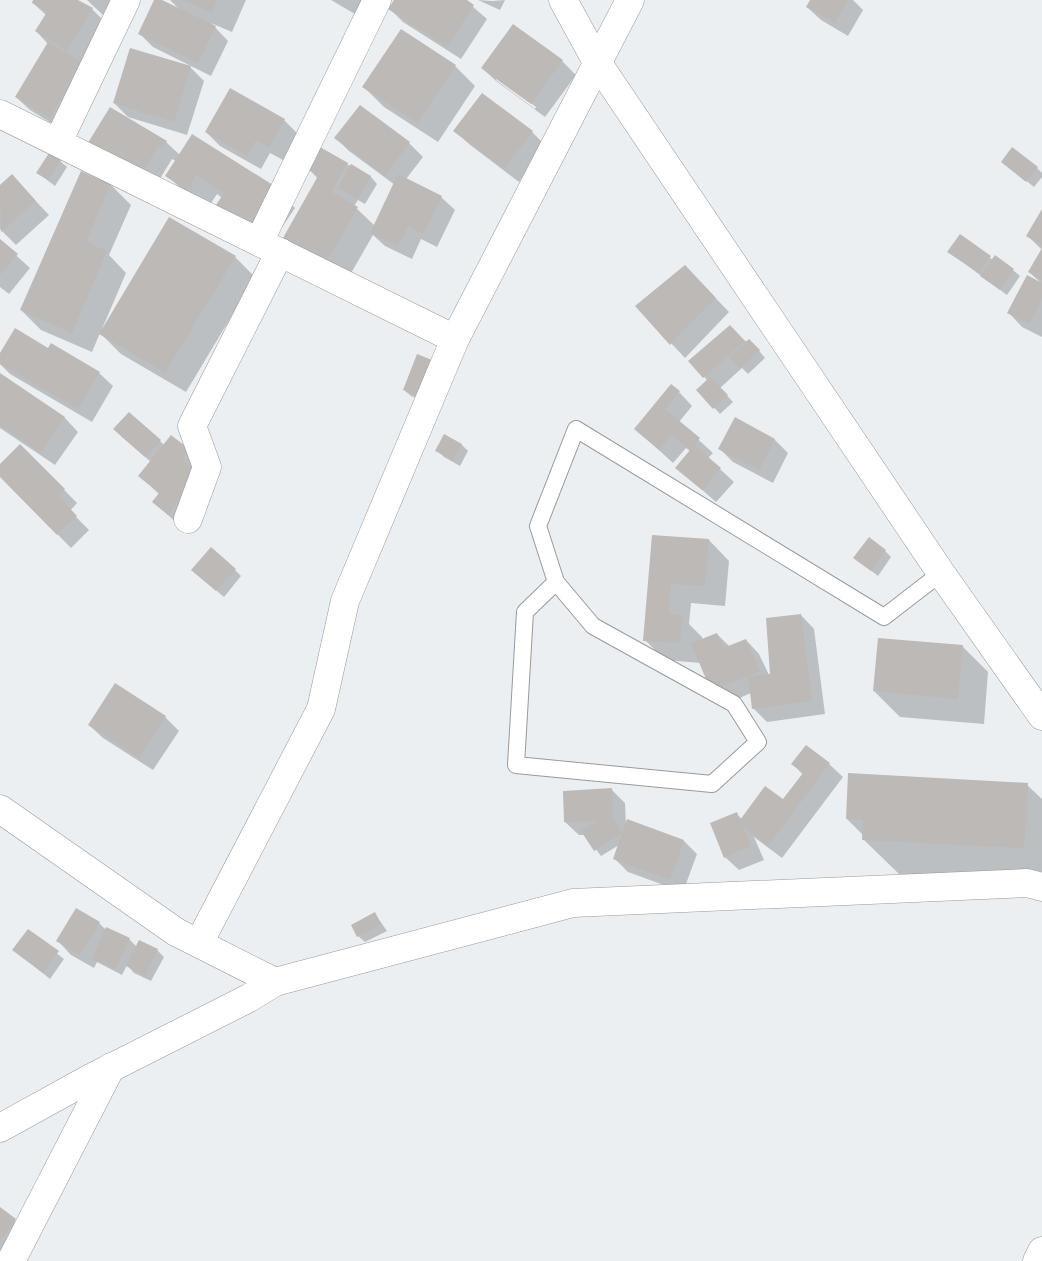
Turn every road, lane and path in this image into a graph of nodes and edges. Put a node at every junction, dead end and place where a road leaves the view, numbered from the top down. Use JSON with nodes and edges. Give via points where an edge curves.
{"nodes":[{"id":1,"x":126,"y":0,"type":"edge"},
{"id":2,"x":377,"y":0,"type":"edge"},
{"id":3,"x":563,"y":0,"type":"edge"},
{"id":4,"x":630,"y":0,"type":"edge"},
{"id":5,"x":597,"y":62,"type":"junction"},
{"id":6,"x":0,"y":114,"type":"edge"},
{"id":7,"x":58,"y":142,"type":"junction"},
{"id":8,"x":270,"y":247,"type":"junction"},
{"id":9,"x":455,"y":339,"type":"junction"},
{"id":10,"x":188,"y":519,"type":"dead end"},
{"id":11,"x":941,"y":573,"type":"junction"},
{"id":12,"x":556,"y":582,"type":"junction"},
{"id":13,"x":1042,"y":716,"type":"edge"},
{"id":14,"x":0,"y":808,"type":"edge"},
{"id":15,"x":1042,"y":888,"type":"edge"},
{"id":16,"x":199,"y":943,"type":"junction"},
{"id":17,"x":275,"y":982,"type":"junction"},
{"id":18,"x":111,"y":1068,"type":"junction"},
{"id":19,"x":0,"y":1128,"type":"edge"},
{"id":20,"x":1042,"y":1251,"type":"edge"},
{"id":21,"x":11,"y":1261,"type":"edge"},
{"id":22,"x":1036,"y":1261,"type":"edge"}],
"edges":[{"from":1,"to":7,"type":"main road"},
{"from":2,"to":8,"type":"main road"},
{"from":3,"to":5,"type":"main road"},
{"from":4,"to":5,"type":"main road"},
{"from":5,"to":9,"type":"main road"},
{"from":5,"to":11,"type":"main road"},
{"from":6,"to":7,"type":"main road"},
{"from":7,"to":8,"type":"main road"},
{"from":8,"to":9,"type":"main road"},
{"from":8,"to":10,"type":"main road","via":[[192,426],[208,467]]},
{"from":9,"to":16,"type":"main road","via":[[345,601],[321,710]]},
{"from":11,"to":12,"type":"lane","via":[[884,617],[576,429],[538,526]]},
{"from":11,"to":13,"type":"main road"},
{"from":12,"to":12,"type":"lane","via":[[593,626],[734,704],[758,742],[712,784],[516,765],[525,612]]},
{"from":14,"to":16,"type":"main road","via":[[176,932]]},
{"from":15,"to":17,"type":"main road","via":[[1027,883],[573,903]]},
{"from":16,"to":17,"type":"main road"},
{"from":17,"to":18,"type":"main road"},
{"from":18,"to":19,"type":"main road"},
{"from":18,"to":21,"type":"main road"},
{"from":20,"to":22,"type":"main road"}]}
